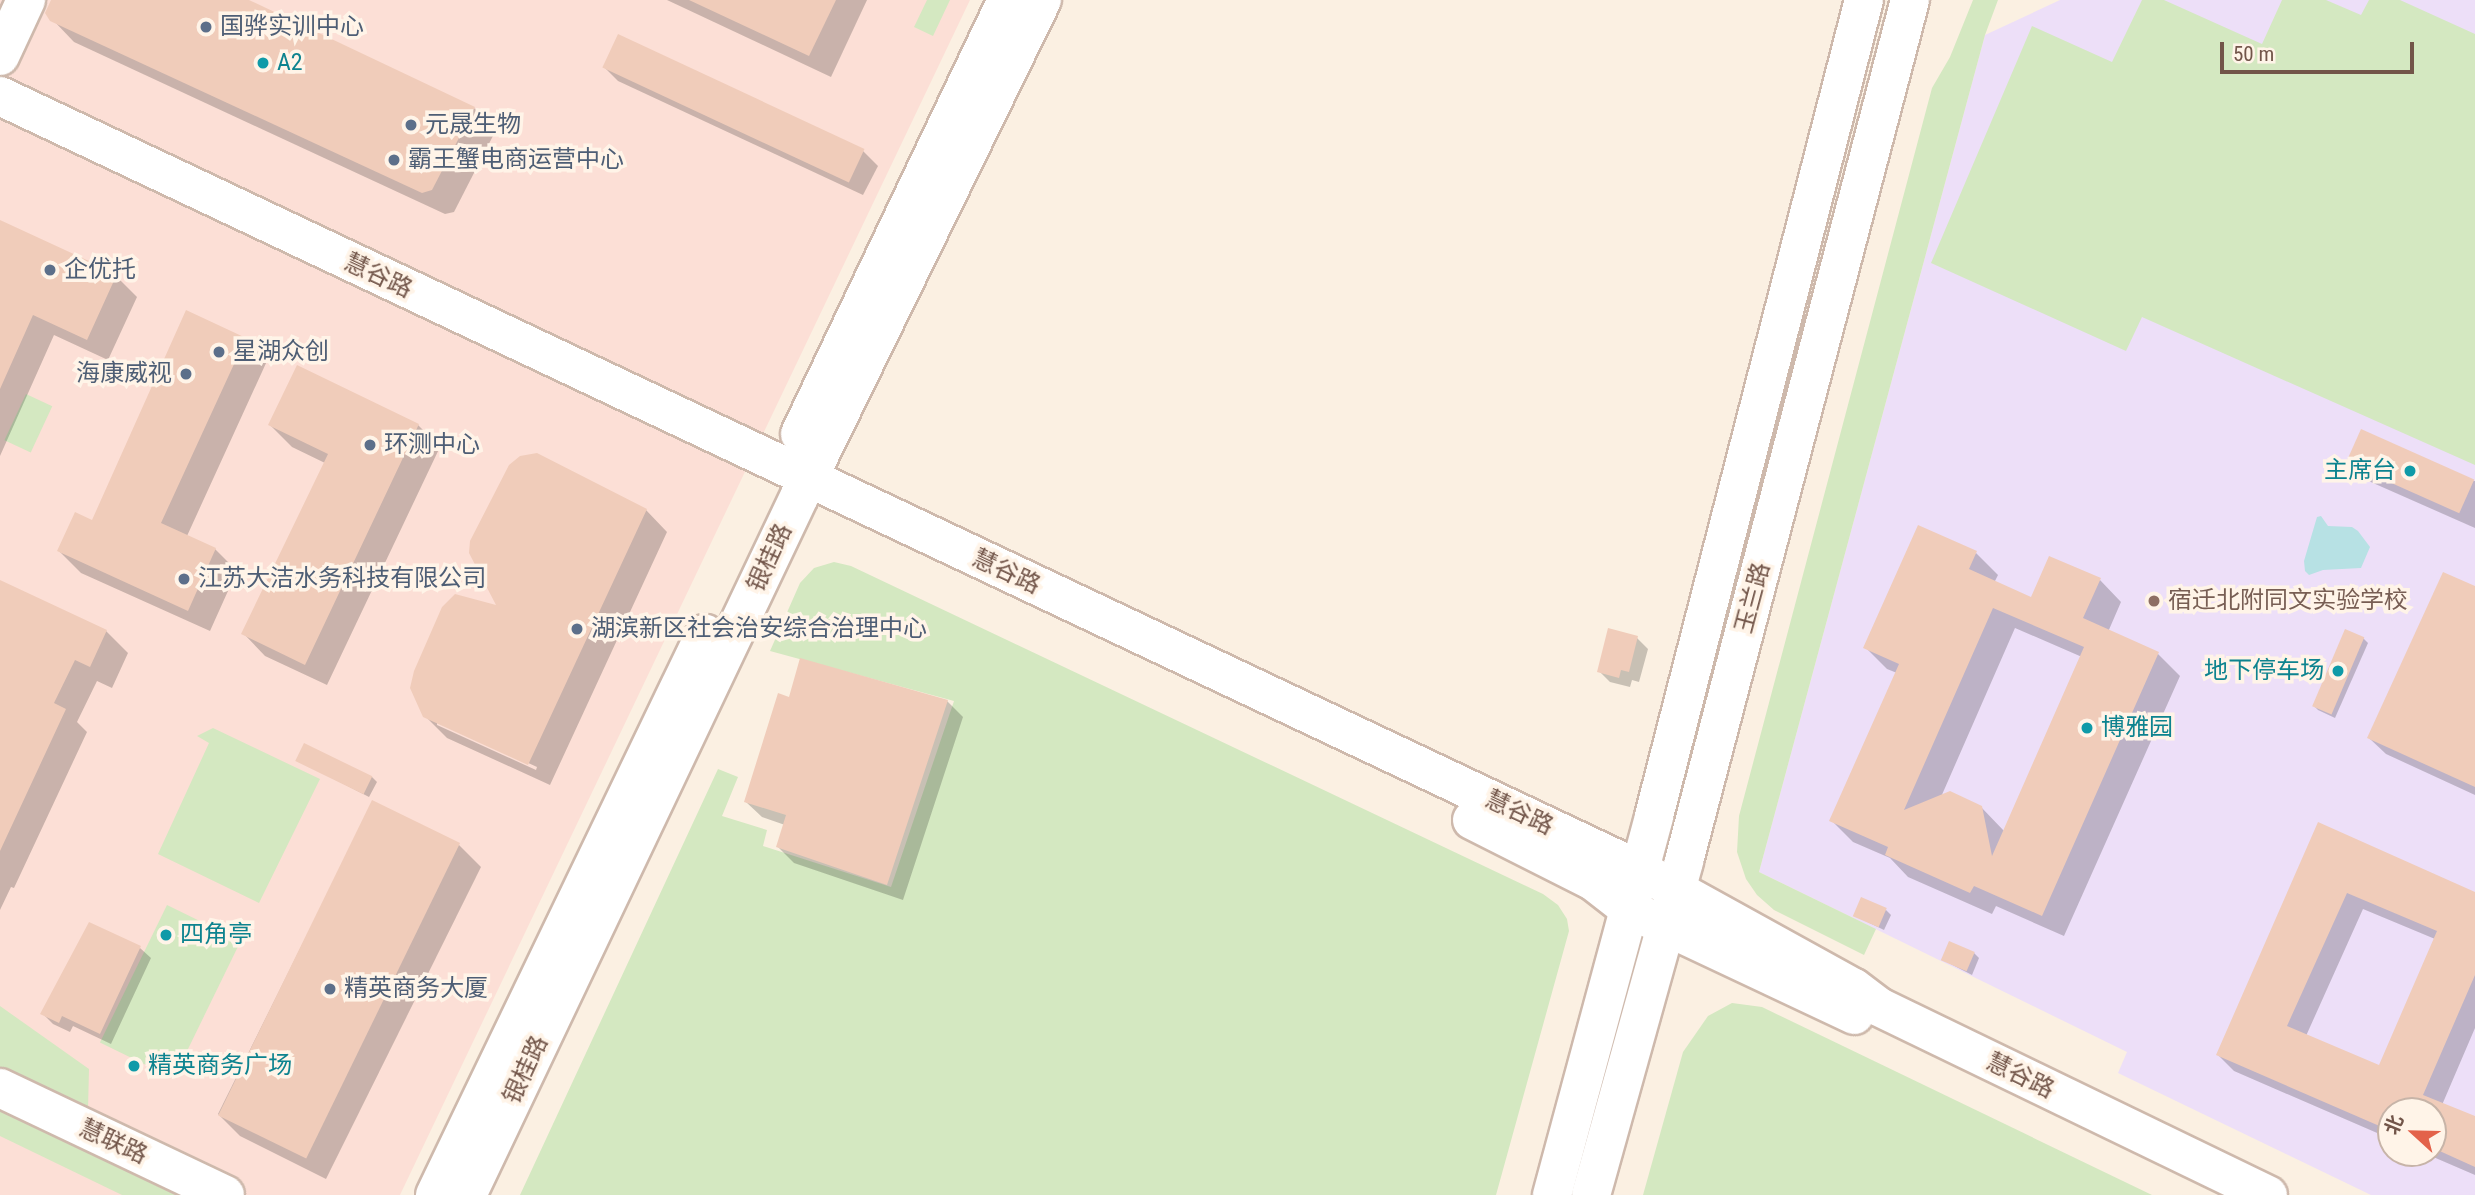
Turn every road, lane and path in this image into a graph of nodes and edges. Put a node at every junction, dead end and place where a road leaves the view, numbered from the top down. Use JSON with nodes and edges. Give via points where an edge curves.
{"nodes":[{"id":1,"x":26,"y":0,"type":"edge"},
{"id":2,"x":1007,"y":0,"type":"edge"},
{"id":3,"x":1042,"y":0,"type":"edge"},
{"id":4,"x":1856,"y":0,"type":"edge"},
{"id":5,"x":1864,"y":0,"type":"edge"},
{"id":6,"x":1910,"y":0,"type":"edge"},
{"id":7,"x":1918,"y":0,"type":"edge"},
{"id":8,"x":1851,"y":51,"type":"junction"},
{"id":9,"x":0,"y":56,"type":"edge"},
{"id":10,"x":1894,"y":62,"type":"junction"},
{"id":11,"x":0,"y":96,"type":"edge"},
{"id":12,"x":785,"y":476,"type":"junction"},
{"id":13,"x":1640,"y":870,"type":"junction"},
{"id":14,"x":1677,"y":888,"type":"junction"},
{"id":15,"x":1629,"y":909,"type":"junction"},
{"id":16,"x":1666,"y":927,"type":"junction"},
{"id":17,"x":0,"y":1088,"type":"edge"},
{"id":18,"x":225,"y":1195,"type":"edge"},
{"id":19,"x":436,"y":1195,"type":"edge"},
{"id":20,"x":467,"y":1195,"type":"edge"},
{"id":21,"x":1552,"y":1195,"type":"edge"},
{"id":22,"x":1591,"y":1195,"type":"edge"},
{"id":23,"x":2231,"y":1195,"type":"edge"},
{"id":24,"x":2268,"y":1195,"type":"edge"}],
"edges":[{"from":1,"to":9,"type":"street"},
{"from":2,"to":12,"type":"street","name":"银桂路"},
{"from":3,"to":12,"type":"street","name":"银桂路"},
{"from":4,"to":8,"type":"street"},
{"from":5,"to":8,"type":"street","name":"玉兰路"},
{"from":6,"to":10,"type":"street","name":"玉兰路"},
{"from":7,"to":10,"type":"street"},
{"from":8,"to":13,"type":"street","name":"玉兰路"},
{"from":10,"to":14,"type":"street","name":"玉兰路"},
{"from":11,"to":12,"type":"street","name":"慧谷路"},
{"from":12,"to":13,"type":"street","name":"慧谷路"},
{"from":12,"to":15,"type":"street","name":"慧谷路","via":[[1593,881]]},
{"from":12,"to":19,"type":"street","name":"银桂路"},
{"from":12,"to":20,"type":"street","name":"银桂路"},
{"from":13,"to":14,"type":"street","name":"慧谷路"},
{"from":13,"to":15,"type":"street","name":"玉兰路"},
{"from":14,"to":16,"type":"street","name":"玉兰路"},
{"from":14,"to":24,"type":"street","name":"慧谷路","via":[[1854,988],[1879,1007]]},
{"from":15,"to":16,"type":"street","name":"慧谷路"},
{"from":15,"to":21,"type":"street","name":"玉兰路"},
{"from":16,"to":22,"type":"street","name":"玉兰路"},
{"from":16,"to":23,"type":"street","name":"慧谷路"},
{"from":17,"to":18,"type":"street","name":"慧联路"}]}
